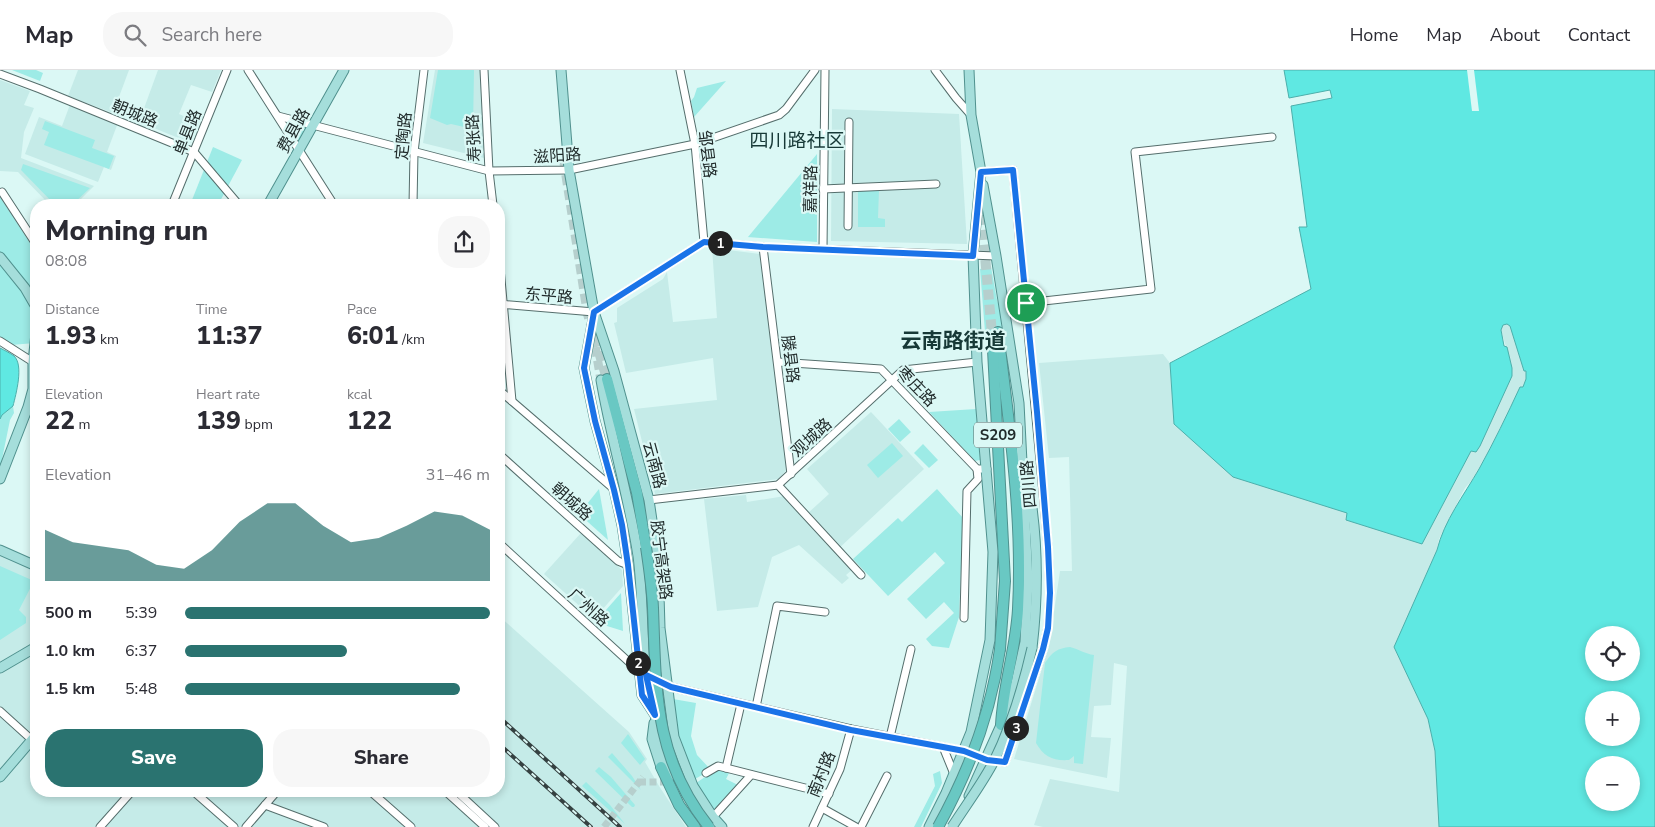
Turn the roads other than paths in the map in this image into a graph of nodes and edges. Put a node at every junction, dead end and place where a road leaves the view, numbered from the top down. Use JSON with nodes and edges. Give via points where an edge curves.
{"nodes":[{"id":1,"x":227,"y":70,"type":"edge"},
{"id":2,"x":248,"y":70,"type":"edge"},
{"id":3,"x":344,"y":70,"type":"edge"},
{"id":4,"x":424,"y":70,"type":"edge"},
{"id":5,"x":484,"y":70,"type":"edge"},
{"id":6,"x":561,"y":70,"type":"edge"},
{"id":7,"x":680,"y":70,"type":"edge"},
{"id":8,"x":816,"y":70,"type":"edge"},
{"id":9,"x":825,"y":70,"type":"edge"},
{"id":10,"x":935,"y":70,"type":"edge"},
{"id":11,"x":969,"y":70,"type":"edge"},
{"id":12,"x":0,"y":74,"type":"edge"},
{"id":13,"x":971,"y":115,"type":"junction"},
{"id":14,"x":278,"y":116,"type":"junction"},
{"id":15,"x":849,"y":122,"type":"dead end"},
{"id":16,"x":313,"y":126,"type":"junction"},
{"id":17,"x":1272,"y":138,"type":"dead end"},
{"id":18,"x":695,"y":144,"type":"junction"},
{"id":19,"x":299,"y":151,"type":"junction"},
{"id":20,"x":194,"y":152,"type":"junction"},
{"id":21,"x":414,"y":152,"type":"junction"},
{"id":22,"x":569,"y":170,"type":"junction"},
{"id":23,"x":489,"y":171,"type":"junction"},
{"id":24,"x":981,"y":172,"type":"junction"},
{"id":25,"x":936,"y":184,"type":"dead end"},
{"id":26,"x":849,"y":188,"type":"junction"},
{"id":27,"x":823,"y":189,"type":"junction"},
{"id":28,"x":2,"y":192,"type":"dead end"},
{"id":29,"x":174,"y":199,"type":"edge"},
{"id":30,"x":234,"y":199,"type":"edge"},
{"id":31,"x":271,"y":199,"type":"edge"},
{"id":32,"x":330,"y":199,"type":"edge"},
{"id":33,"x":413,"y":199,"type":"edge"},
{"id":34,"x":492,"y":199,"type":"edge"},
{"id":35,"x":848,"y":226,"type":"dead end"},
{"id":36,"x":30,"y":235,"type":"edge"},
{"id":37,"x":704,"y":242,"type":"junction"},
{"id":38,"x":763,"y":247,"type":"junction"},
{"id":39,"x":823,"y":249,"type":"junction"},
{"id":40,"x":973,"y":256,"type":"junction"},
{"id":41,"x":996,"y":256,"type":"junction"},
{"id":42,"x":0,"y":257,"type":"edge"},
{"id":43,"x":30,"y":297,"type":"edge"},
{"id":44,"x":1026,"y":303,"type":"junction"},
{"id":45,"x":505,"y":304,"type":"edge"},
{"id":46,"x":594,"y":312,"type":"junction"},
{"id":47,"x":505,"y":339,"type":"edge"},
{"id":48,"x":0,"y":341,"type":"edge"},
{"id":49,"x":30,"y":360,"type":"edge"},
{"id":50,"x":778,"y":362,"type":"junction"},
{"id":51,"x":977,"y":362,"type":"junction"},
{"id":52,"x":604,"y":380,"type":"joint"},
{"id":53,"x":892,"y":380,"type":"junction"},
{"id":54,"x":505,"y":395,"type":"edge"},
{"id":55,"x":30,"y":400,"type":"edge"},
{"id":56,"x":512,"y":401,"type":"junction"},
{"id":57,"x":1020,"y":445,"type":"junction"},
{"id":58,"x":505,"y":459,"type":"edge"},
{"id":59,"x":987,"y":468,"type":"junction"},
{"id":60,"x":977,"y":469,"type":"junction"},
{"id":61,"x":791,"y":474,"type":"junction"},
{"id":62,"x":0,"y":479,"type":"edge"},
{"id":63,"x":778,"y":486,"type":"junction"},
{"id":64,"x":614,"y":490,"type":"junction"},
{"id":65,"x":649,"y":500,"type":"junction"},
{"id":66,"x":505,"y":549,"type":"edge"},
{"id":67,"x":0,"y":550,"type":"edge"},
{"id":68,"x":30,"y":563,"type":"edge"},
{"id":69,"x":628,"y":565,"type":"junction"},
{"id":70,"x":861,"y":575,"type":"dead end"},
{"id":71,"x":825,"y":612,"type":"dead end"},
{"id":72,"x":964,"y":618,"type":"dead end"},
{"id":73,"x":911,"y":649,"type":"dead end"},
{"id":74,"x":30,"y":650,"type":"edge"},
{"id":75,"x":0,"y":668,"type":"edge"},
{"id":76,"x":642,"y":673,"type":"junction"},
{"id":77,"x":667,"y":685,"type":"junction"},
{"id":78,"x":741,"y":704,"type":"junction"},
{"id":79,"x":756,"y":707,"type":"junction"},
{"id":80,"x":0,"y":711,"type":"edge"},
{"id":81,"x":655,"y":715,"type":"junction"},
{"id":82,"x":1001,"y":725,"type":"junction"},
{"id":83,"x":851,"y":730,"type":"junction"},
{"id":84,"x":30,"y":734,"type":"edge"},
{"id":85,"x":890,"y":737,"type":"junction"},
{"id":86,"x":30,"y":742,"type":"edge"},
{"id":87,"x":943,"y":747,"type":"junction"},
{"id":88,"x":964,"y":751,"type":"junction"},
{"id":89,"x":987,"y":760,"type":"junction"},
{"id":90,"x":1005,"y":762,"type":"joint"},
{"id":91,"x":661,"y":767,"type":"joint"},
{"id":92,"x":726,"y":768,"type":"junction"},
{"id":93,"x":706,"y":773,"type":"dead end"},
{"id":94,"x":954,"y":774,"type":"junction"},
{"id":95,"x":751,"y":775,"type":"junction"},
{"id":96,"x":887,"y":776,"type":"dead end"},
{"id":97,"x":0,"y":777,"type":"edge"},
{"id":98,"x":829,"y":794,"type":"junction"},
{"id":99,"x":127,"y":797,"type":"edge"},
{"id":100,"x":200,"y":797,"type":"edge"},
{"id":101,"x":272,"y":797,"type":"edge"},
{"id":102,"x":377,"y":797,"type":"edge"},
{"id":103,"x":452,"y":797,"type":"edge"},
{"id":104,"x":463,"y":797,"type":"edge"},
{"id":105,"x":265,"y":805,"type":"junction"},
{"id":106,"x":822,"y":808,"type":"junction"},
{"id":107,"x":711,"y":822,"type":"edge"},
{"id":108,"x":100,"y":827,"type":"edge"},
{"id":109,"x":234,"y":827,"type":"edge"},
{"id":110,"x":246,"y":827,"type":"edge"},
{"id":111,"x":324,"y":827,"type":"edge"},
{"id":112,"x":411,"y":827,"type":"edge"},
{"id":113,"x":485,"y":827,"type":"edge"},
{"id":114,"x":495,"y":827,"type":"edge"},
{"id":115,"x":695,"y":827,"type":"edge"},
{"id":116,"x":704,"y":827,"type":"edge"},
{"id":117,"x":722,"y":827,"type":"edge"},
{"id":118,"x":813,"y":827,"type":"edge"},
{"id":119,"x":856,"y":827,"type":"edge"},
{"id":120,"x":861,"y":827,"type":"edge"},
{"id":121,"x":929,"y":827,"type":"edge"},
{"id":122,"x":938,"y":827,"type":"edge"},
{"id":123,"x":953,"y":827,"type":"edge"}],
"edges":[{"from":1,"to":20,"type":"street","name":"单县路"},
{"from":2,"to":14,"type":"street"},
{"from":3,"to":16,"type":"main road","name":"费县路"},
{"from":4,"to":21,"type":"street","name":"定陶路"},
{"from":5,"to":23,"type":"street","name":"寿张路"},
{"from":6,"to":22,"type":"main road","name":"云南路"},
{"from":7,"to":18,"type":"street","name":"邹县路"},
{"from":8,"to":18,"type":"street","name":"滋阳路","via":[[779,115]]},
{"from":9,"to":27,"type":"street","name":"嘉祥路"},
{"from":10,"to":13,"type":"street"},
{"from":11,"to":13,"type":"main road"},
{"from":12,"to":20,"type":"street","name":"朝城路"},
{"from":13,"to":24,"type":"main road"},
{"from":14,"to":16,"type":"street","name":"滋阳路"},
{"from":14,"to":19,"type":"street"},
{"from":15,"to":26,"type":"street"},
{"from":16,"to":19,"type":"main road","name":"费县路"},
{"from":16,"to":21,"type":"street","name":"滋阳路"},
{"from":17,"to":44,"type":"street","via":[[1135,152],[1151,289]]},
{"from":18,"to":22,"type":"street","name":"滋阳路"},
{"from":18,"to":37,"type":"street","name":"邹县路"},
{"from":19,"to":31,"type":"main road","name":"费县路"},
{"from":19,"to":32,"type":"street"},
{"from":20,"to":29,"type":"street","name":"单县路"},
{"from":20,"to":30,"type":"street","name":"朝城路"},
{"from":21,"to":23,"type":"street","name":"滋阳路"},
{"from":21,"to":33,"type":"street","name":"定陶路"},
{"from":22,"to":23,"type":"street","name":"滋阳路"},
{"from":22,"to":46,"type":"main road","name":"云南路"},
{"from":23,"to":34,"type":"street","name":"寿张路"},
{"from":24,"to":40,"type":"main road"},
{"from":24,"to":41,"type":"main road","name":"四川路"},
{"from":24,"to":44,"type":"street","name":"四川路","via":[[1013,170]]},
{"from":25,"to":26,"type":"street"},
{"from":26,"to":27,"type":"street"},
{"from":26,"to":35,"type":"street"},
{"from":27,"to":39,"type":"street","name":"嘉祥路"},
{"from":28,"to":36,"type":"street"},
{"from":37,"to":38,"type":"street"},
{"from":37,"to":46,"type":"street","name":"东平路"},
{"from":38,"to":39,"type":"street"},
{"from":38,"to":50,"type":"street","name":"滕县路"},
{"from":39,"to":40,"type":"street"},
{"from":40,"to":41,"type":"street"},
{"from":40,"to":51,"type":"main road"},
{"from":41,"to":57,"type":"main road","name":"四川路","via":[[1018,403]]},
{"from":42,"to":43,"type":"main road"},
{"from":44,"to":90,"type":"street","name":"四川路","via":[[1048,547],[1049,614],[1043,649]]},
{"from":45,"to":46,"type":"street","name":"东平路"},
{"from":46,"to":64,"type":"main road","name":"云南路","via":[[584,368]]},
{"from":46,"to":65,"type":"main road","name":"云南路","via":[[614,371]]},
{"from":47,"to":56,"type":"street"},
{"from":48,"to":49,"type":"street"},
{"from":50,"to":53,"type":"street","name":"枣庄路","via":[[881,368]]},
{"from":50,"to":61,"type":"street","name":"滕县路"},
{"from":51,"to":53,"type":"street","name":"观城路","via":[[903,370]]},
{"from":51,"to":59,"type":"main road"},
{"from":52,"to":76,"type":"main road","via":[[609,426],[638,557],[644,616]]},
{"from":52,"to":107,"type":"highway","name":"胶宁高架路","bridge":true,"via":[[637,493],[646,547],[656,682],[664,737],[684,789]]},
{"from":53,"to":60,"type":"street","name":"枣庄路"},
{"from":53,"to":61,"type":"street","name":"观城路"},
{"from":54,"to":56,"type":"street"},
{"from":55,"to":62,"type":"main road"},
{"from":56,"to":64,"type":"street"},
{"from":57,"to":82,"type":"main road","name":"四川路","via":[[1028,581],[1024,642],[1016,683]]},
{"from":57,"to":123,"type":"main road","bridge":true,"via":[[1029,486],[1036,564],[1032,648],[1018,702],[1003,742]]},
{"from":58,"to":69,"type":"street","name":"朝城路","via":[[618,562]]},
{"from":59,"to":60,"type":"street"},
{"from":59,"to":88,"type":"main road","via":[[993,552],[990,640]]},
{"from":60,"to":72,"type":"street","via":[[978,479],[967,492]]},
{"from":61,"to":63,"type":"street","name":"观城路"},
{"from":63,"to":65,"type":"street"},
{"from":63,"to":70,"type":"street"},
{"from":64,"to":69,"type":"main road","name":"云南路"},
{"from":65,"to":77,"type":"main road","name":"云南路","via":[[658,561],[660,628]]},
{"from":66,"to":76,"type":"street","name":"广州路"},
{"from":67,"to":68,"type":"main road"},
{"from":69,"to":76,"type":"main road","name":"云南路"},
{"from":71,"to":79,"type":"street","via":[[777,606]]},
{"from":73,"to":85,"type":"street"},
{"from":74,"to":75,"type":"main road"},
{"from":76,"to":77,"type":"street","name":"广州路"},
{"from":76,"to":81,"type":"main road"},
{"from":77,"to":78,"type":"street","name":"广州路"},
{"from":77,"to":107,"type":"main road","name":"云南路","via":[[674,737]]},
{"from":78,"to":79,"type":"street","name":"广州路"},
{"from":78,"to":92,"type":"street"},
{"from":79,"to":83,"type":"street","name":"广州路"},
{"from":80,"to":84,"type":"street"},
{"from":81,"to":91,"type":"main road","via":[[652,739]]},
{"from":81,"to":116,"type":"main road","via":[[665,758],[685,799]]},
{"from":82,"to":89,"type":"main road","name":"四川路"},
{"from":82,"to":122,"type":"highway","number":"S209","bridge":true,"via":[[1018,610],[1018,545],[1014,477],[995,333],[1005,597],[1000,649],[992,696],[979,738],[961,784]]},
{"from":83,"to":85,"type":"street","name":"广州路"},
{"from":83,"to":98,"type":"street","name":"南村路"},
{"from":85,"to":87,"type":"street","name":"广州路"},
{"from":86,"to":97,"type":"main road"},
{"from":87,"to":88,"type":"street","name":"广州路"},
{"from":87,"to":94,"type":"street"},
{"from":88,"to":89,"type":"street","name":"广州路"},
{"from":88,"to":94,"type":"main road"},
{"from":89,"to":90,"type":"street","name":"广州路"},
{"from":89,"to":123,"type":"main road","name":"四川路"},
{"from":91,"to":115,"type":"highway"},
{"from":92,"to":93,"type":"street","via":[[718,766]]},
{"from":92,"to":95,"type":"street"},
{"from":94,"to":121,"type":"main road"},
{"from":95,"to":98,"type":"street"},
{"from":95,"to":107,"type":"street"},
{"from":96,"to":120,"type":"street"},
{"from":98,"to":106,"type":"street","name":"南村路"},
{"from":99,"to":108,"type":"street"},
{"from":100,"to":109,"type":"street"},
{"from":101,"to":105,"type":"street"},
{"from":102,"to":112,"type":"street"},
{"from":103,"to":113,"type":"street"},
{"from":104,"to":114,"type":"street"},
{"from":105,"to":110,"type":"street"},
{"from":105,"to":111,"type":"street"},
{"from":106,"to":118,"type":"street","name":"南村路"},
{"from":106,"to":119,"type":"street"},
{"from":107,"to":117,"type":"main road","name":"云南路"}]}
